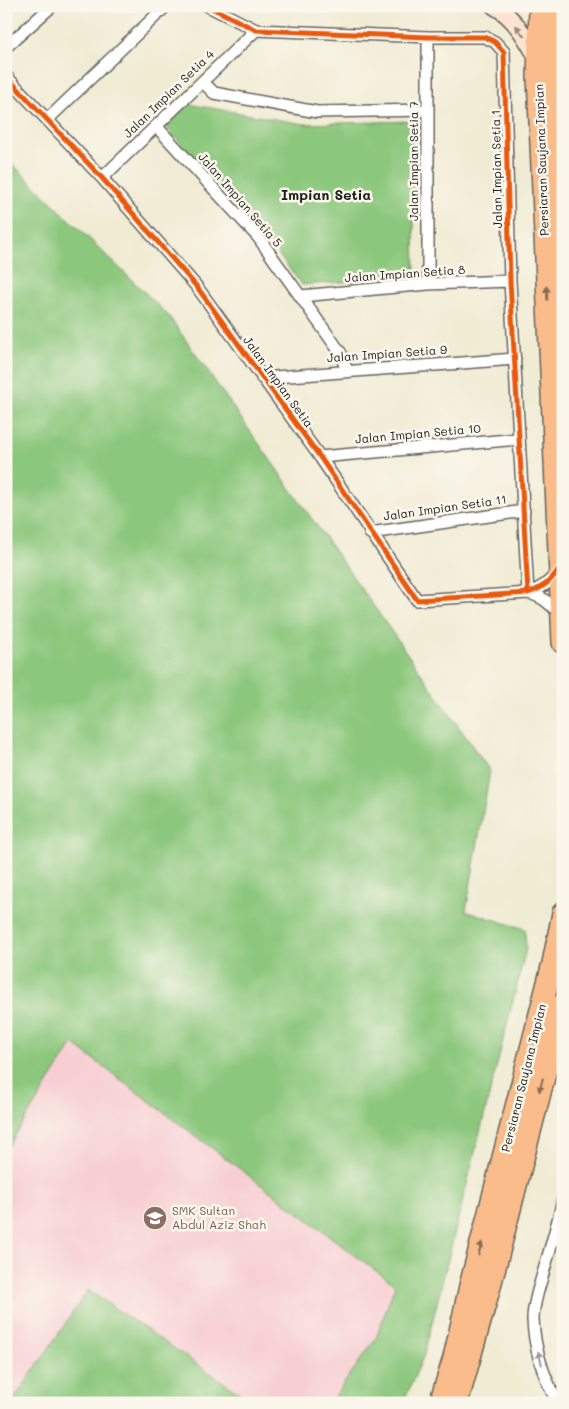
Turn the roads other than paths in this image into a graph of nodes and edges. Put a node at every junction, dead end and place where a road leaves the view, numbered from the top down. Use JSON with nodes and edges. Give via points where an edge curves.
{"nodes":[{"id":1,"x":52,"y":6,"type":"edge"},
{"id":2,"x":166,"y":6,"type":"edge"},
{"id":3,"x":208,"y":6,"type":"edge"},
{"id":4,"x":494,"y":6,"type":"edge"},
{"id":5,"x":540,"y":6,"type":"edge"},
{"id":6,"x":560,"y":6,"type":"edge"},
{"id":7,"x":256,"y":30,"type":"junction"},
{"id":8,"x":428,"y":37,"type":"junction"},
{"id":9,"x":6,"y":47,"type":"edge"},
{"id":10,"x":538,"y":61,"type":"junction"},
{"id":11,"x":6,"y":76,"type":"edge"},
{"id":12,"x":203,"y":82,"type":"junction"},
{"id":13,"x":428,"y":110,"type":"junction"},
{"id":14,"x":48,"y":119,"type":"junction"},
{"id":15,"x":156,"y":126,"type":"junction"},
{"id":16,"x":102,"y":178,"type":"junction"},
{"id":17,"x":563,"y":259,"type":"edge"},
{"id":18,"x":510,"y":281,"type":"junction"},
{"id":19,"x":428,"y":284,"type":"junction"},
{"id":20,"x":302,"y":296,"type":"junction"},
{"id":21,"x":515,"y":359,"type":"junction"},
{"id":22,"x":347,"y":371,"type":"junction"},
{"id":23,"x":262,"y":378,"type":"junction"},
{"id":24,"x":519,"y":439,"type":"junction"},
{"id":25,"x":320,"y":457,"type":"junction"},
{"id":26,"x":524,"y":511,"type":"junction"},
{"id":27,"x":370,"y":533,"type":"junction"},
{"id":28,"x":559,"y":569,"type":"junction"},
{"id":29,"x":528,"y":593,"type":"junction"},
{"id":30,"x":561,"y":615,"type":"junction"},
{"id":31,"x":563,"y":643,"type":"edge"},
{"id":32,"x":563,"y":914,"type":"edge"},
{"id":33,"x":563,"y":1004,"type":"edge"},
{"id":34,"x":563,"y":1199,"type":"edge"},
{"id":35,"x":498,"y":1214,"type":"junction"},
{"id":36,"x":479,"y":1288,"type":"junction"},
{"id":37,"x":425,"y":1403,"type":"edge"},
{"id":38,"x":440,"y":1403,"type":"edge"},
{"id":39,"x":457,"y":1403,"type":"edge"},
{"id":40,"x":471,"y":1403,"type":"edge"},
{"id":41,"x":558,"y":1403,"type":"edge"}],
"edges":[{"from":1,"to":9,"type":"street"},
{"from":2,"to":14,"type":"street"},
{"from":3,"to":7,"type":"street","name":"Jalan Impian Setia 1"},
{"from":10,"to":4,"type":"street","one_way":true,"via":[[513,22]]},
{"from":5,"to":10,"type":"highway","name":"Persiaran Saujana Impian"},
{"from":6,"to":17,"type":"highway","name":"Persiaran Saujana Impian","via":[[556,66]]},
{"from":7,"to":8,"type":"street","name":"Jalan Impian Setia 1"},
{"from":7,"to":12,"type":"street","name":"Jalan Impian Setia 4"},
{"from":8,"to":13,"type":"street","name":"Jalan Impian Setia 7"},
{"from":8,"to":18,"type":"street","name":"Jalan Impian Setia 1","via":[[485,37],[504,52]]},
{"from":28,"to":10,"type":"highway","name":"Persiaran Saujana Impian","one_way":true},
{"from":11,"to":14,"type":"street","name":"Jalan Impian Setia"},
{"from":12,"to":13,"type":"street","via":[[214,93],[317,112]]},
{"from":12,"to":15,"type":"street","name":"Jalan Impian Setia 4"},
{"from":13,"to":19,"type":"street","name":"Jalan Impian Setia 7"},
{"from":14,"to":16,"type":"street","name":"Jalan Impian Setia"},
{"from":15,"to":16,"type":"street","name":"Jalan Impian Setia 4"},
{"from":15,"to":20,"type":"street","name":"Jalan Impian Setia 5","via":[[258,237]]},
{"from":16,"to":23,"type":"street","name":"Jalan Impian Setia","via":[[197,287]]},
{"from":18,"to":19,"type":"street","name":"Jalan Impian Setia 8"},
{"from":18,"to":21,"type":"street","name":"Jalan Impian Setia 1"},
{"from":19,"to":20,"type":"street","name":"Jalan Impian Setia 8"},
{"from":20,"to":22,"type":"street","name":"Jalan Impian Setia 5","via":[[340,352]]},
{"from":21,"to":22,"type":"street","name":"Jalan Impian Setia 9"},
{"from":21,"to":24,"type":"street","name":"Jalan Impian Setia 1"},
{"from":22,"to":23,"type":"street","name":"Jalan Impian Setia 9"},
{"from":23,"to":25,"type":"street","name":"Jalan Impian Setia"},
{"from":24,"to":25,"type":"street","name":"Jalan Impian Setia 10"},
{"from":24,"to":26,"type":"street","name":"Jalan Impian Setia 1"},
{"from":25,"to":27,"type":"street","name":"Jalan Impian Setia"},
{"from":26,"to":27,"type":"street","name":"Jalan Impian Setia 11"},
{"from":26,"to":29,"type":"street","name":"Jalan Impian Setia 1"},
{"from":27,"to":29,"type":"street","name":"Jalan Impian Setia","via":[[417,600]]},
{"from":28,"to":29,"type":"street","name":"Jalan Impian Setia","via":[[541,589]]},
{"from":28,"to":30,"type":"highway","name":"Persiaran Saujana Impian"},
{"from":29,"to":30,"type":"street","name":"Jalan Impian Setia","via":[[550,603]]},
{"from":30,"to":31,"type":"highway","name":"Persiaran Saujana Impian"},
{"from":32,"to":35,"type":"highway","name":"Persiaran Saujana Impian"},
{"from":33,"to":35,"type":"highway","name":"Persiaran Saujana Impian","one_way":true},
{"from":41,"to":34,"type":"street","one_way":true,"via":[[548,1385],[536,1343],[533,1317]]},
{"from":35,"to":36,"type":"highway"},
{"from":36,"to":37,"type":"highway"},
{"from":36,"to":38,"type":"highway"},
{"from":36,"to":39,"type":"highway"},
{"from":36,"to":40,"type":"highway","via":[[483,1350]]}]}
